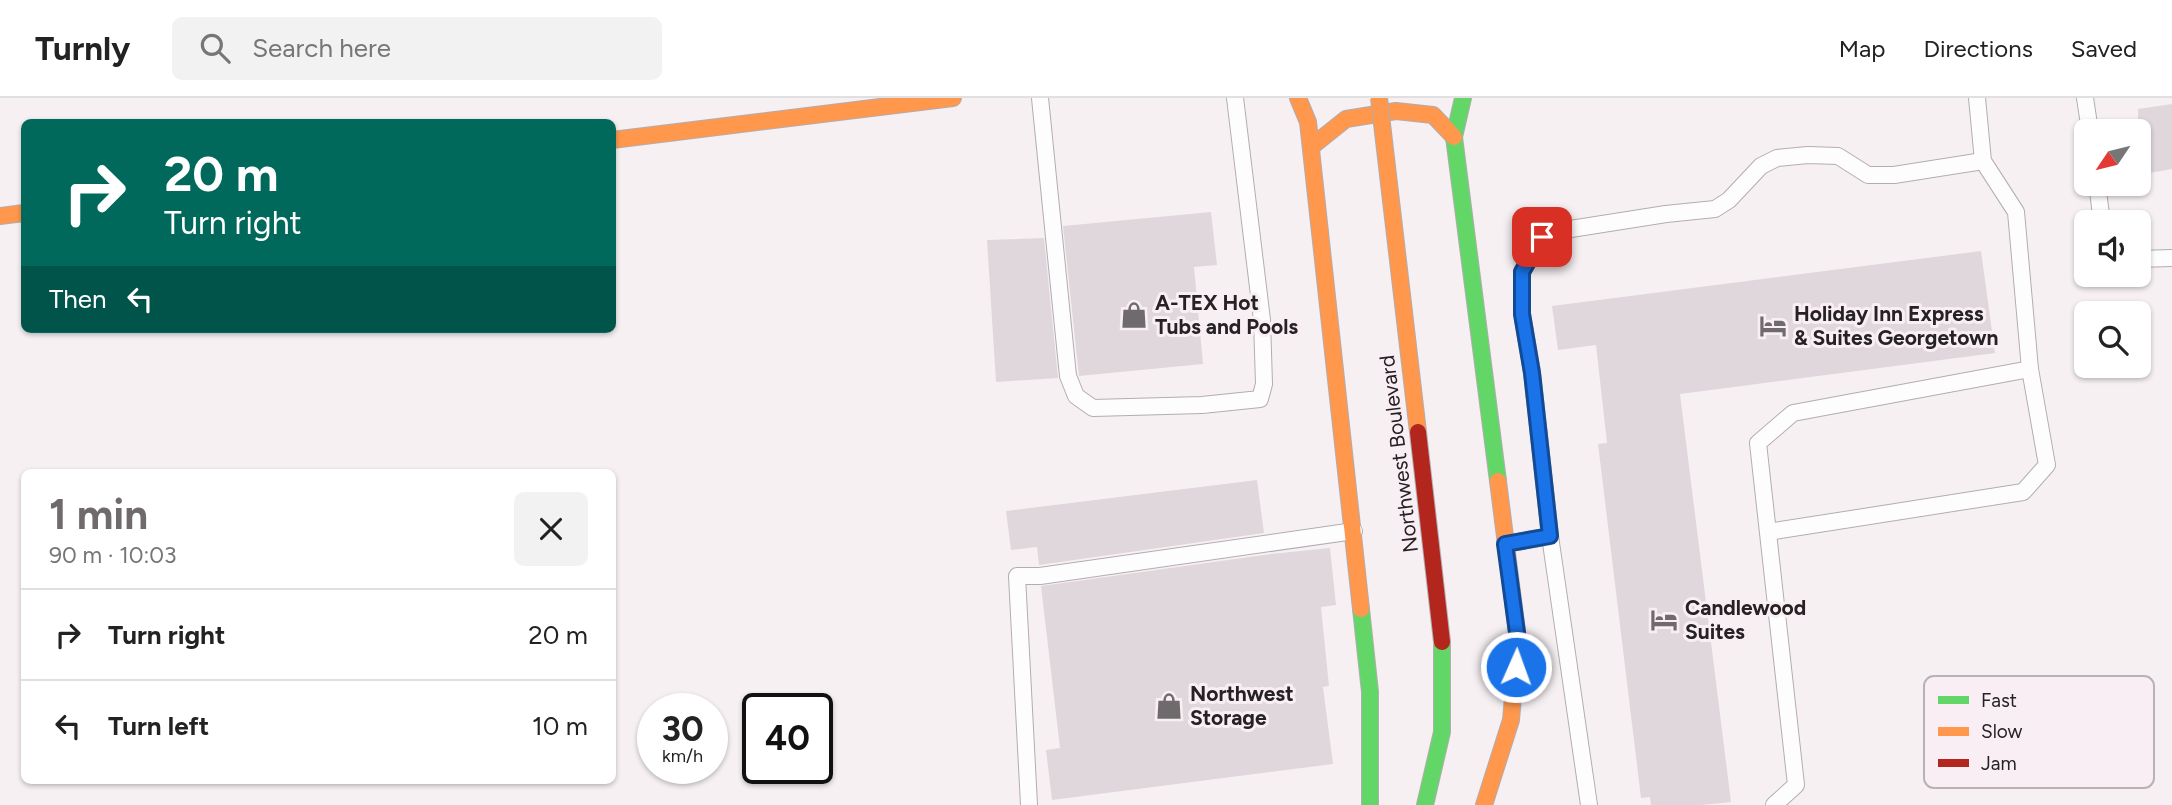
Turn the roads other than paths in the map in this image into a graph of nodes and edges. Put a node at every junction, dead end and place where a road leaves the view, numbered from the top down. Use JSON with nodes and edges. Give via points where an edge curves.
{"nodes":[{"id":1,"x":953,"y":98,"type":"edge"},
{"id":2,"x":1040,"y":98,"type":"edge"},
{"id":3,"x":1235,"y":98,"type":"edge"},
{"id":4,"x":1298,"y":98,"type":"edge"},
{"id":5,"x":1378,"y":98,"type":"edge"},
{"id":6,"x":1463,"y":98,"type":"edge"},
{"id":7,"x":1976,"y":98,"type":"edge"},
{"id":8,"x":2085,"y":98,"type":"edge"},
{"id":9,"x":2088,"y":119,"type":"edge"},
{"id":10,"x":1454,"y":137,"type":"junction"},
{"id":11,"x":616,"y":140,"type":"edge"},
{"id":12,"x":1311,"y":147,"type":"junction"},
{"id":13,"x":1983,"y":161,"type":"junction"},
{"id":14,"x":21,"y":213,"type":"edge"},
{"id":15,"x":0,"y":216,"type":"edge"},
{"id":16,"x":2172,"y":258,"type":"edge"},
{"id":17,"x":2151,"y":259,"type":"edge"},
{"id":18,"x":2030,"y":369,"type":"junction"},
{"id":19,"x":1354,"y":531,"type":"junction"},
{"id":20,"x":1768,"y":531,"type":"junction"},
{"id":21,"x":1550,"y":536,"type":"junction"},
{"id":22,"x":1505,"y":544,"type":"junction"},
{"id":23,"x":1029,"y":805,"type":"edge"},
{"id":24,"x":1370,"y":805,"type":"edge"},
{"id":25,"x":1425,"y":805,"type":"edge"},
{"id":26,"x":1484,"y":805,"type":"edge"},
{"id":27,"x":1589,"y":805,"type":"edge"},
{"id":28,"x":1774,"y":805,"type":"edge"}],
"edges":[{"from":1,"to":11,"type":"street"},
{"from":2,"to":3,"type":"lane","via":[[1068,376],[1076,397],[1093,408],[1260,399],[1264,384],[1262,320]]},
{"from":4,"to":12,"type":"street","via":[[1308,122]]},
{"from":5,"to":25,"type":"street","name":"Northwest Boulevard","bridge":true,"via":[[1442,642],[1442,732]]},
{"from":6,"to":10,"type":"street"},
{"from":7,"to":13,"type":"lane"},
{"from":8,"to":9,"type":"lane"},
{"from":10,"to":12,"type":"street","via":[[1433,115],[1396,111],[1346,119]]},
{"from":10,"to":22,"type":"street"},
{"from":12,"to":19,"type":"street"},
{"from":13,"to":18,"type":"lane","via":[[2016,212]]},
{"from":13,"to":21,"type":"lane","via":[[1907,174],[1868,175],[1838,156],[1777,158],[1761,166],[1715,209],[1542,237],[1522,272],[1522,314]]},
{"from":14,"to":15,"type":"street"},
{"from":16,"to":17,"type":"lane"},
{"from":18,"to":20,"type":"lane","via":[[1793,413],[1758,443]]},
{"from":18,"to":20,"type":"lane","via":[[2047,466],[2023,492]]},
{"from":19,"to":23,"type":"lane","via":[[1017,576]]},
{"from":19,"to":24,"type":"street","via":[[1370,697]]},
{"from":20,"to":28,"type":"lane","via":[[1796,785]]},
{"from":21,"to":22,"type":"lane"},
{"from":21,"to":27,"type":"lane"},
{"from":22,"to":26,"type":"street","via":[[1518,640],[1511,720]]}]}
